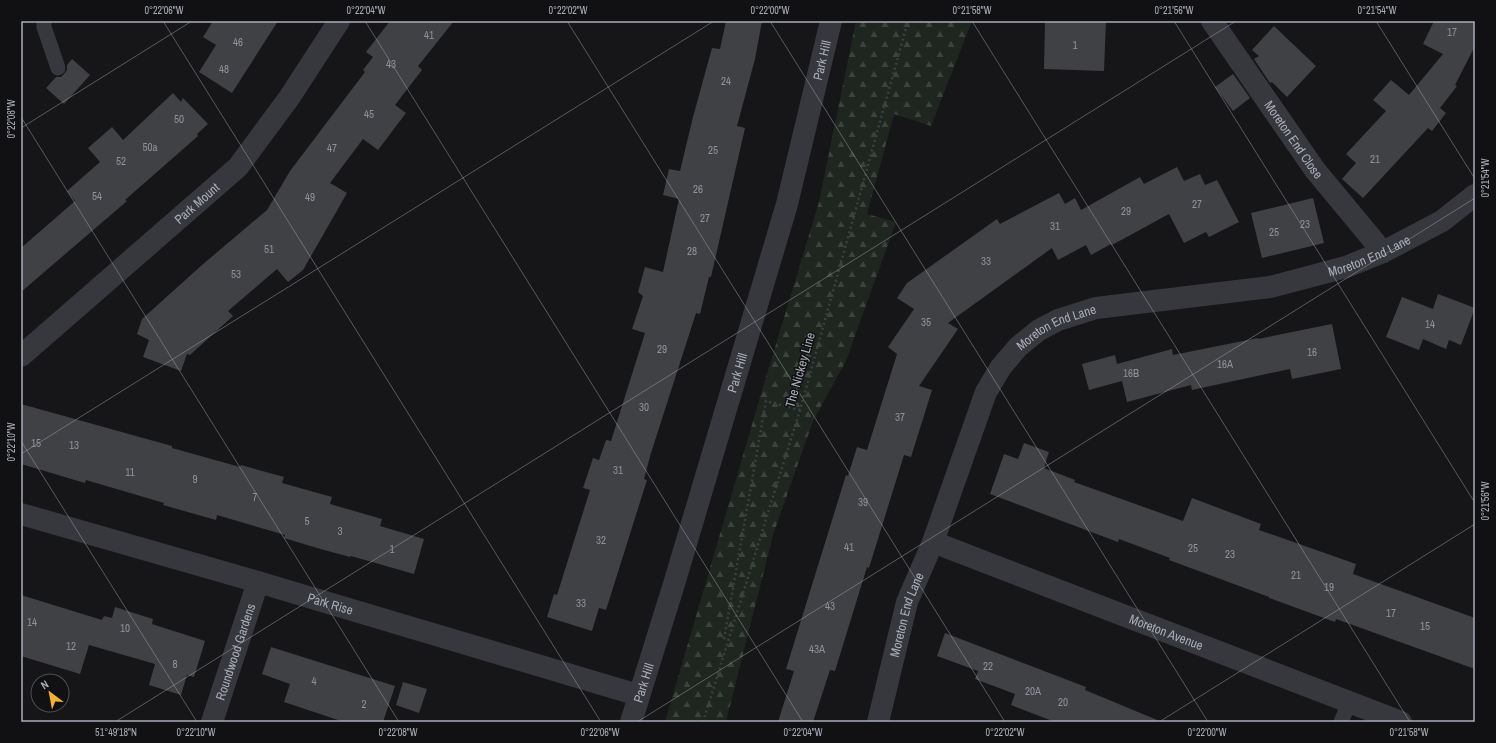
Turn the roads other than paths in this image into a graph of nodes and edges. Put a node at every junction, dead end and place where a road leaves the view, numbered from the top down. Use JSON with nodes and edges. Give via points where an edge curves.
{"nodes":[{"id":1,"x":44,"y":21,"type":"edge"},
{"id":2,"x":339,"y":21,"type":"edge"},
{"id":3,"x":831,"y":21,"type":"edge"},
{"id":4,"x":1212,"y":21,"type":"edge"},
{"id":5,"x":58,"y":68,"type":"dead end"},
{"id":6,"x":1475,"y":195,"type":"edge"},
{"id":7,"x":1383,"y":252,"type":"junction"},
{"id":8,"x":21,"y":356,"type":"edge"},
{"id":9,"x":21,"y":514,"type":"edge"},
{"id":10,"x":933,"y":542,"type":"junction"},
{"id":11,"x":258,"y":582,"type":"junction"},
{"id":12,"x":638,"y":695,"type":"junction"},
{"id":13,"x":1345,"y":712,"type":"edge"},
{"id":14,"x":212,"y":722,"type":"edge"},
{"id":15,"x":631,"y":722,"type":"edge"},
{"id":16,"x":878,"y":722,"type":"edge"},
{"id":17,"x":1401,"y":722,"type":"edge"}],
"edges":[{"from":1,"to":5,"type":"lane"},
{"from":2,"to":8,"type":"street","name":"Park Mount","via":[[289,98],[238,167]]},
{"from":3,"to":12,"type":"street","name":"Park Hill","via":[[787,204],[674,584]]},
{"from":4,"to":7,"type":"street","name":"Moreton End Close","via":[[1315,170]]},
{"from":6,"to":7,"type":"street","name":"Moreton End Lane","via":[[1442,221]]},
{"from":7,"to":10,"type":"street","name":"Moreton End Lane","via":[[1346,268],[1270,287],[1096,308],[1058,320],[1039,330],[1018,347],[1001,367],[986,392]]},
{"from":9,"to":11,"type":"street","name":"Park Rise"},
{"from":10,"to":13,"type":"street","name":"Moreton Avenue"},
{"from":10,"to":16,"type":"street","name":"Moreton End Lane","via":[[906,602]]},
{"from":11,"to":12,"type":"street","name":"Park Rise"},
{"from":11,"to":14,"type":"street","name":"Roundwood Gardens"},
{"from":12,"to":15,"type":"street","name":"Park Hill"},
{"from":13,"to":17,"type":"street","name":"Moreton Avenue"}]}
